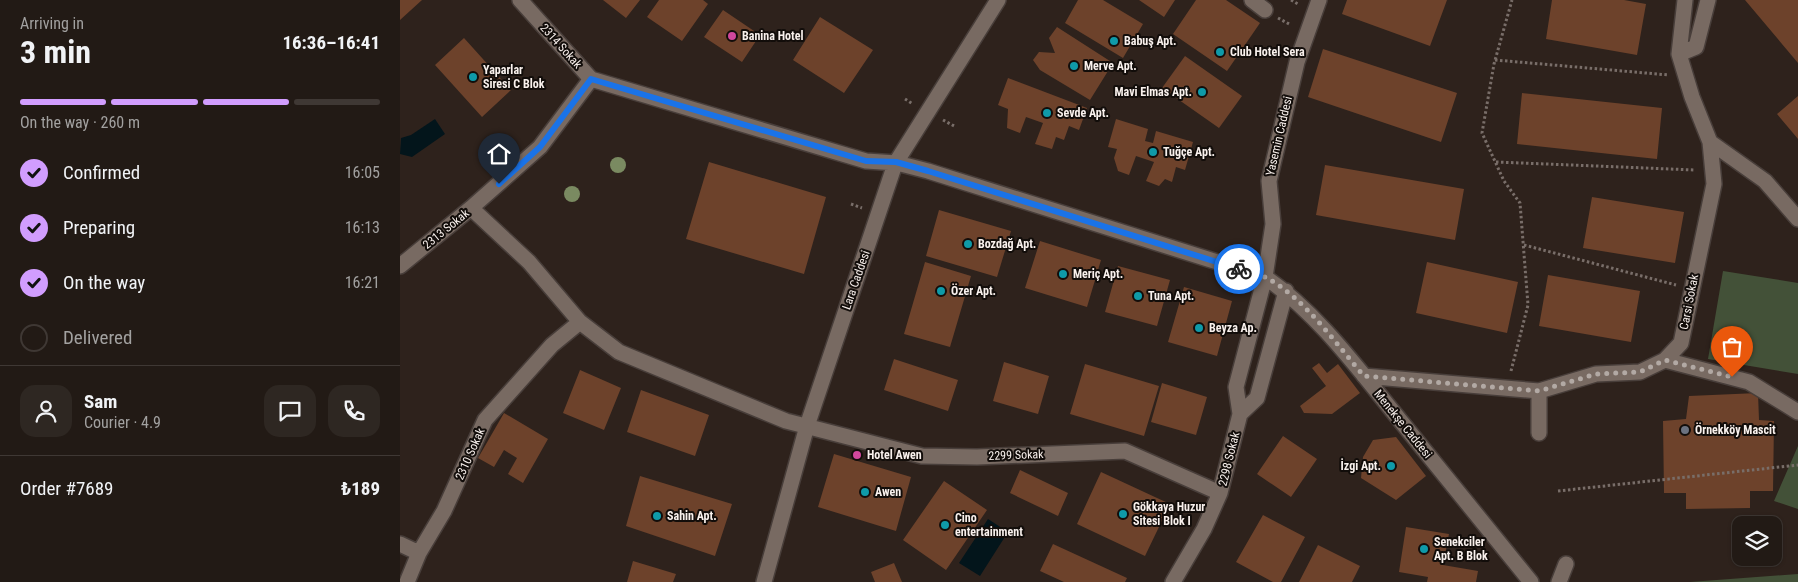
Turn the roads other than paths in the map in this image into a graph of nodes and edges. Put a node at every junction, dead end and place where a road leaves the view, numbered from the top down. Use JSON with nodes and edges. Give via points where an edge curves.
{"nodes":[{"id":1,"x":998,"y":0,"type":"edge"},
{"id":2,"x":1252,"y":0,"type":"edge"},
{"id":3,"x":1320,"y":0,"type":"edge"},
{"id":4,"x":1686,"y":0,"type":"edge"},
{"id":5,"x":1708,"y":0,"type":"edge"},
{"id":6,"x":527,"y":3,"type":"edge"},
{"id":7,"x":1265,"y":10,"type":"dead end"},
{"id":8,"x":1680,"y":54,"type":"junction"},
{"id":9,"x":591,"y":79,"type":"junction"},
{"id":10,"x":1710,"y":142,"type":"junction"},
{"id":11,"x":896,"y":162,"type":"junction"},
{"id":12,"x":471,"y":208,"type":"junction"},
{"id":13,"x":1798,"y":219,"type":"edge"},
{"id":14,"x":400,"y":266,"type":"edge"},
{"id":15,"x":1265,"y":277,"type":"junction"},
{"id":16,"x":1286,"y":292,"type":"junction"},
{"id":17,"x":580,"y":322,"type":"junction"},
{"id":18,"x":1665,"y":360,"type":"junction"},
{"id":19,"x":1364,"y":376,"type":"junction"},
{"id":20,"x":1539,"y":391,"type":"junction"},
{"id":21,"x":1798,"y":412,"type":"edge"},
{"id":22,"x":1240,"y":414,"type":"junction"},
{"id":23,"x":807,"y":426,"type":"junction"},
{"id":24,"x":1539,"y":433,"type":"dead end"},
{"id":25,"x":1220,"y":493,"type":"junction"},
{"id":26,"x":400,"y":544,"type":"edge"},
{"id":27,"x":419,"y":553,"type":"junction"},
{"id":28,"x":1566,"y":564,"type":"dead end"},
{"id":29,"x":407,"y":582,"type":"edge"},
{"id":30,"x":764,"y":582,"type":"edge"},
{"id":31,"x":1173,"y":582,"type":"edge"},
{"id":32,"x":1531,"y":582,"type":"edge"},
{"id":33,"x":1559,"y":582,"type":"edge"}],
"edges":[{"from":1,"to":11,"type":"street","name":"Lara Caddesi"},
{"from":2,"to":7,"type":"street"},
{"from":3,"to":15,"type":"street","name":"Yasemin Caddesi","via":[[1297,62],[1269,181],[1272,224]]},
{"from":4,"to":8,"type":"street"},
{"from":5,"to":8,"type":"street","via":[[1696,47]]},
{"from":6,"to":9,"type":"street","name":"2314 Sokak"},
{"from":8,"to":10,"type":"street","name":"Carsi Sokak"},
{"from":9,"to":11,"type":"street","name":"2314 Sokak","via":[[866,161]]},
{"from":9,"to":12,"type":"street","name":"2313 Sokak","via":[[540,147]]},
{"from":10,"to":13,"type":"street","via":[[1765,181]]},
{"from":10,"to":18,"type":"street","name":"Carsi Sokak","via":[[1714,184],[1681,343]]},
{"from":11,"to":15,"type":"street","name":"2314 Sokak"},
{"from":11,"to":23,"type":"street","name":"Lara Caddesi"},
{"from":12,"to":14,"type":"street","name":"2313 Sokak"},
{"from":12,"to":17,"type":"street","via":[[529,262]]},
{"from":15,"to":16,"type":"street","name":"Menekşe Caddesi"},
{"from":15,"to":22,"type":"street","name":"2298 Sokak","via":[[1236,387]]},
{"from":16,"to":19,"type":"street","name":"Menekşe Caddesi","via":[[1312,316]]},
{"from":16,"to":22,"type":"street","via":[[1257,398]]},
{"from":17,"to":23,"type":"street","via":[[619,352],[786,421]]},
{"from":17,"to":27,"type":"street","name":"2310 Sokak","via":[[552,345],[486,420],[444,511]]},
{"from":18,"to":20,"type":"street","name":"Carsi Sokak","via":[[1640,372],[1596,374]]},
{"from":18,"to":21,"type":"street","via":[[1749,382]]},
{"from":19,"to":20,"type":"street","name":"Carsi Sokak"},
{"from":19,"to":32,"type":"street","name":"Menekşe Caddesi"},
{"from":20,"to":24,"type":"street"},
{"from":22,"to":25,"type":"street","name":"2298 Sokak"},
{"from":23,"to":25,"type":"street","name":"2299 Sokak","via":[[922,456],[1125,451]]},
{"from":23,"to":30,"type":"street","name":"Lara Caddesi"},
{"from":25,"to":31,"type":"street","name":"2298 Sokak","via":[[1204,529]]},
{"from":26,"to":27,"type":"street"},
{"from":27,"to":29,"type":"street","name":"2310 Sokak"},
{"from":28,"to":33,"type":"street"}]}
